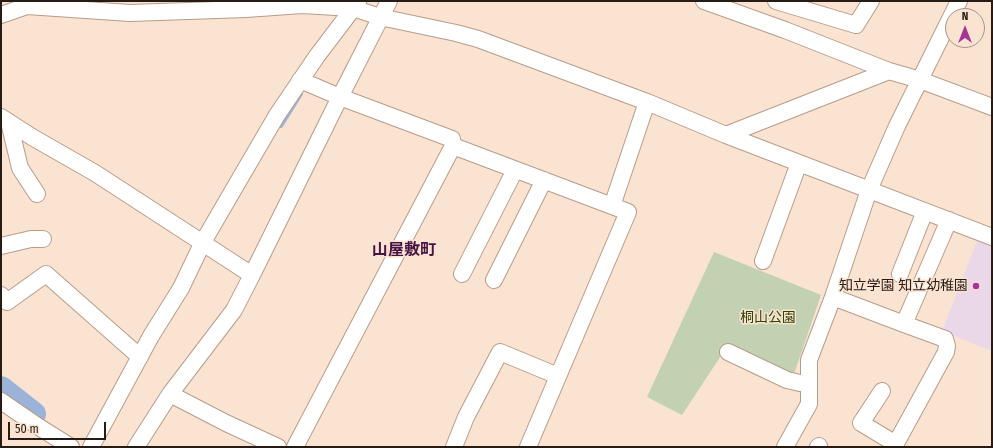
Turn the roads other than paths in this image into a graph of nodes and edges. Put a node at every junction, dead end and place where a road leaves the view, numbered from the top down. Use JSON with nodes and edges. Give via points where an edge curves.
{"nodes":[{"id":1,"x":389,"y":1,"type":"edge"},
{"id":2,"x":704,"y":1,"type":"edge"},
{"id":3,"x":776,"y":1,"type":"edge"},
{"id":4,"x":871,"y":1,"type":"edge"},
{"id":5,"x":959,"y":1,"type":"edge"},
{"id":6,"x":356,"y":4,"type":"edge"},
{"id":7,"x":1,"y":15,"type":"edge"},
{"id":8,"x":380,"y":17,"type":"junction"},
{"id":9,"x":889,"y":71,"type":"junction"},
{"id":10,"x":300,"y":80,"type":"junction"},
{"id":11,"x":920,"y":80,"type":"junction"},
{"id":12,"x":340,"y":97,"type":"junction"},
{"id":13,"x":646,"y":102,"type":"junction"},
{"id":14,"x":992,"y":107,"type":"edge"},
{"id":15,"x":5,"y":119,"type":"edge"},
{"id":16,"x":726,"y":135,"type":"junction"},
{"id":17,"x":453,"y":146,"type":"junction"},
{"id":18,"x":799,"y":163,"type":"junction"},
{"id":19,"x":515,"y":170,"type":"junction"},
{"id":20,"x":544,"y":180,"type":"junction"},
{"id":21,"x":869,"y":190,"type":"junction"},
{"id":22,"x":37,"y":194,"type":"dead end"},
{"id":23,"x":612,"y":206,"type":"junction"},
{"id":24,"x":925,"y":211,"type":"junction"},
{"id":25,"x":949,"y":220,"type":"junction"},
{"id":26,"x":992,"y":237,"type":"edge"},
{"id":27,"x":43,"y":238,"type":"dead end"},
{"id":28,"x":203,"y":242,"type":"junction"},
{"id":29,"x":1,"y":246,"type":"edge"},
{"id":30,"x":764,"y":261,"type":"dead end"},
{"id":31,"x":252,"y":274,"type":"junction"},
{"id":32,"x":462,"y":274,"type":"dead end"},
{"id":33,"x":900,"y":274,"type":"dead end"},
{"id":34,"x":494,"y":280,"type":"dead end"},
{"id":35,"x":1,"y":295,"type":"edge"},
{"id":36,"x":833,"y":298,"type":"junction"},
{"id":37,"x":904,"y":324,"type":"junction"},
{"id":38,"x":728,"y":352,"type":"dead end"},
{"id":39,"x":140,"y":357,"type":"junction"},
{"id":40,"x":558,"y":376,"type":"junction"},
{"id":41,"x":809,"y":383,"type":"junction"},
{"id":42,"x":882,"y":391,"type":"dead end"},
{"id":43,"x":170,"y":394,"type":"junction"},
{"id":44,"x":1,"y":401,"type":"edge"},
{"id":45,"x":895,"y":445,"type":"edge"},
{"id":46,"x":71,"y":447,"type":"edge"},
{"id":47,"x":91,"y":447,"type":"edge"},
{"id":48,"x":136,"y":447,"type":"edge"},
{"id":49,"x":278,"y":447,"type":"edge"},
{"id":50,"x":295,"y":447,"type":"edge"},
{"id":51,"x":454,"y":447,"type":"edge"},
{"id":52,"x":528,"y":447,"type":"edge"},
{"id":53,"x":785,"y":447,"type":"edge"}],
"edges":[{"from":1,"to":8,"type":"street"},
{"from":2,"to":9,"type":"street"},
{"from":3,"to":4,"type":"street","via":[[856,25]]},
{"from":5,"to":11,"type":"street"},
{"from":6,"to":7,"type":"street","via":[[130,12],[27,6]]},
{"from":6,"to":8,"type":"street"},
{"from":6,"to":10,"type":"street"},
{"from":8,"to":12,"type":"street"},
{"from":8,"to":13,"type":"street","via":[[478,39]]},
{"from":9,"to":11,"type":"street"},
{"from":9,"to":16,"type":"street"},
{"from":10,"to":12,"type":"street"},
{"from":10,"to":28,"type":"street"},
{"from":11,"to":14,"type":"street"},
{"from":11,"to":21,"type":"street"},
{"from":12,"to":17,"type":"street","via":[[452,139]]},
{"from":12,"to":31,"type":"street"},
{"from":13,"to":16,"type":"street"},
{"from":13,"to":23,"type":"street"},
{"from":15,"to":22,"type":"street","via":[[20,168]]},
{"from":15,"to":28,"type":"street"},
{"from":16,"to":18,"type":"street"},
{"from":17,"to":19,"type":"street"},
{"from":17,"to":50,"type":"street"},
{"from":18,"to":21,"type":"street"},
{"from":18,"to":30,"type":"street"},
{"from":19,"to":20,"type":"street"},
{"from":19,"to":32,"type":"street"},
{"from":20,"to":23,"type":"street"},
{"from":20,"to":34,"type":"street"},
{"from":21,"to":24,"type":"street"},
{"from":21,"to":36,"type":"street"},
{"from":23,"to":40,"type":"street","via":[[628,212]]},
{"from":24,"to":25,"type":"street"},
{"from":24,"to":33,"type":"street"},
{"from":25,"to":26,"type":"street"},
{"from":25,"to":37,"type":"street"},
{"from":27,"to":29,"type":"street","via":[[31,238]]},
{"from":28,"to":31,"type":"street"},
{"from":28,"to":39,"type":"street","via":[[181,288]]},
{"from":31,"to":43,"type":"street","via":[[234,310]]},
{"from":35,"to":39,"type":"street","via":[[7,302],[46,274]]},
{"from":36,"to":37,"type":"street"},
{"from":36,"to":41,"type":"street","via":[[809,360]]},
{"from":37,"to":45,"type":"street","via":[[945,339],[947,346]]},
{"from":38,"to":41,"type":"street","via":[[787,380]]},
{"from":39,"to":47,"type":"street"},
{"from":40,"to":51,"type":"street","via":[[500,352],[466,417]]},
{"from":40,"to":52,"type":"street"},
{"from":41,"to":53,"type":"street","via":[[809,404]]},
{"from":42,"to":45,"type":"street","via":[[861,423]]},
{"from":43,"to":48,"type":"street"},
{"from":43,"to":49,"type":"street"},
{"from":44,"to":46,"type":"street"}]}
